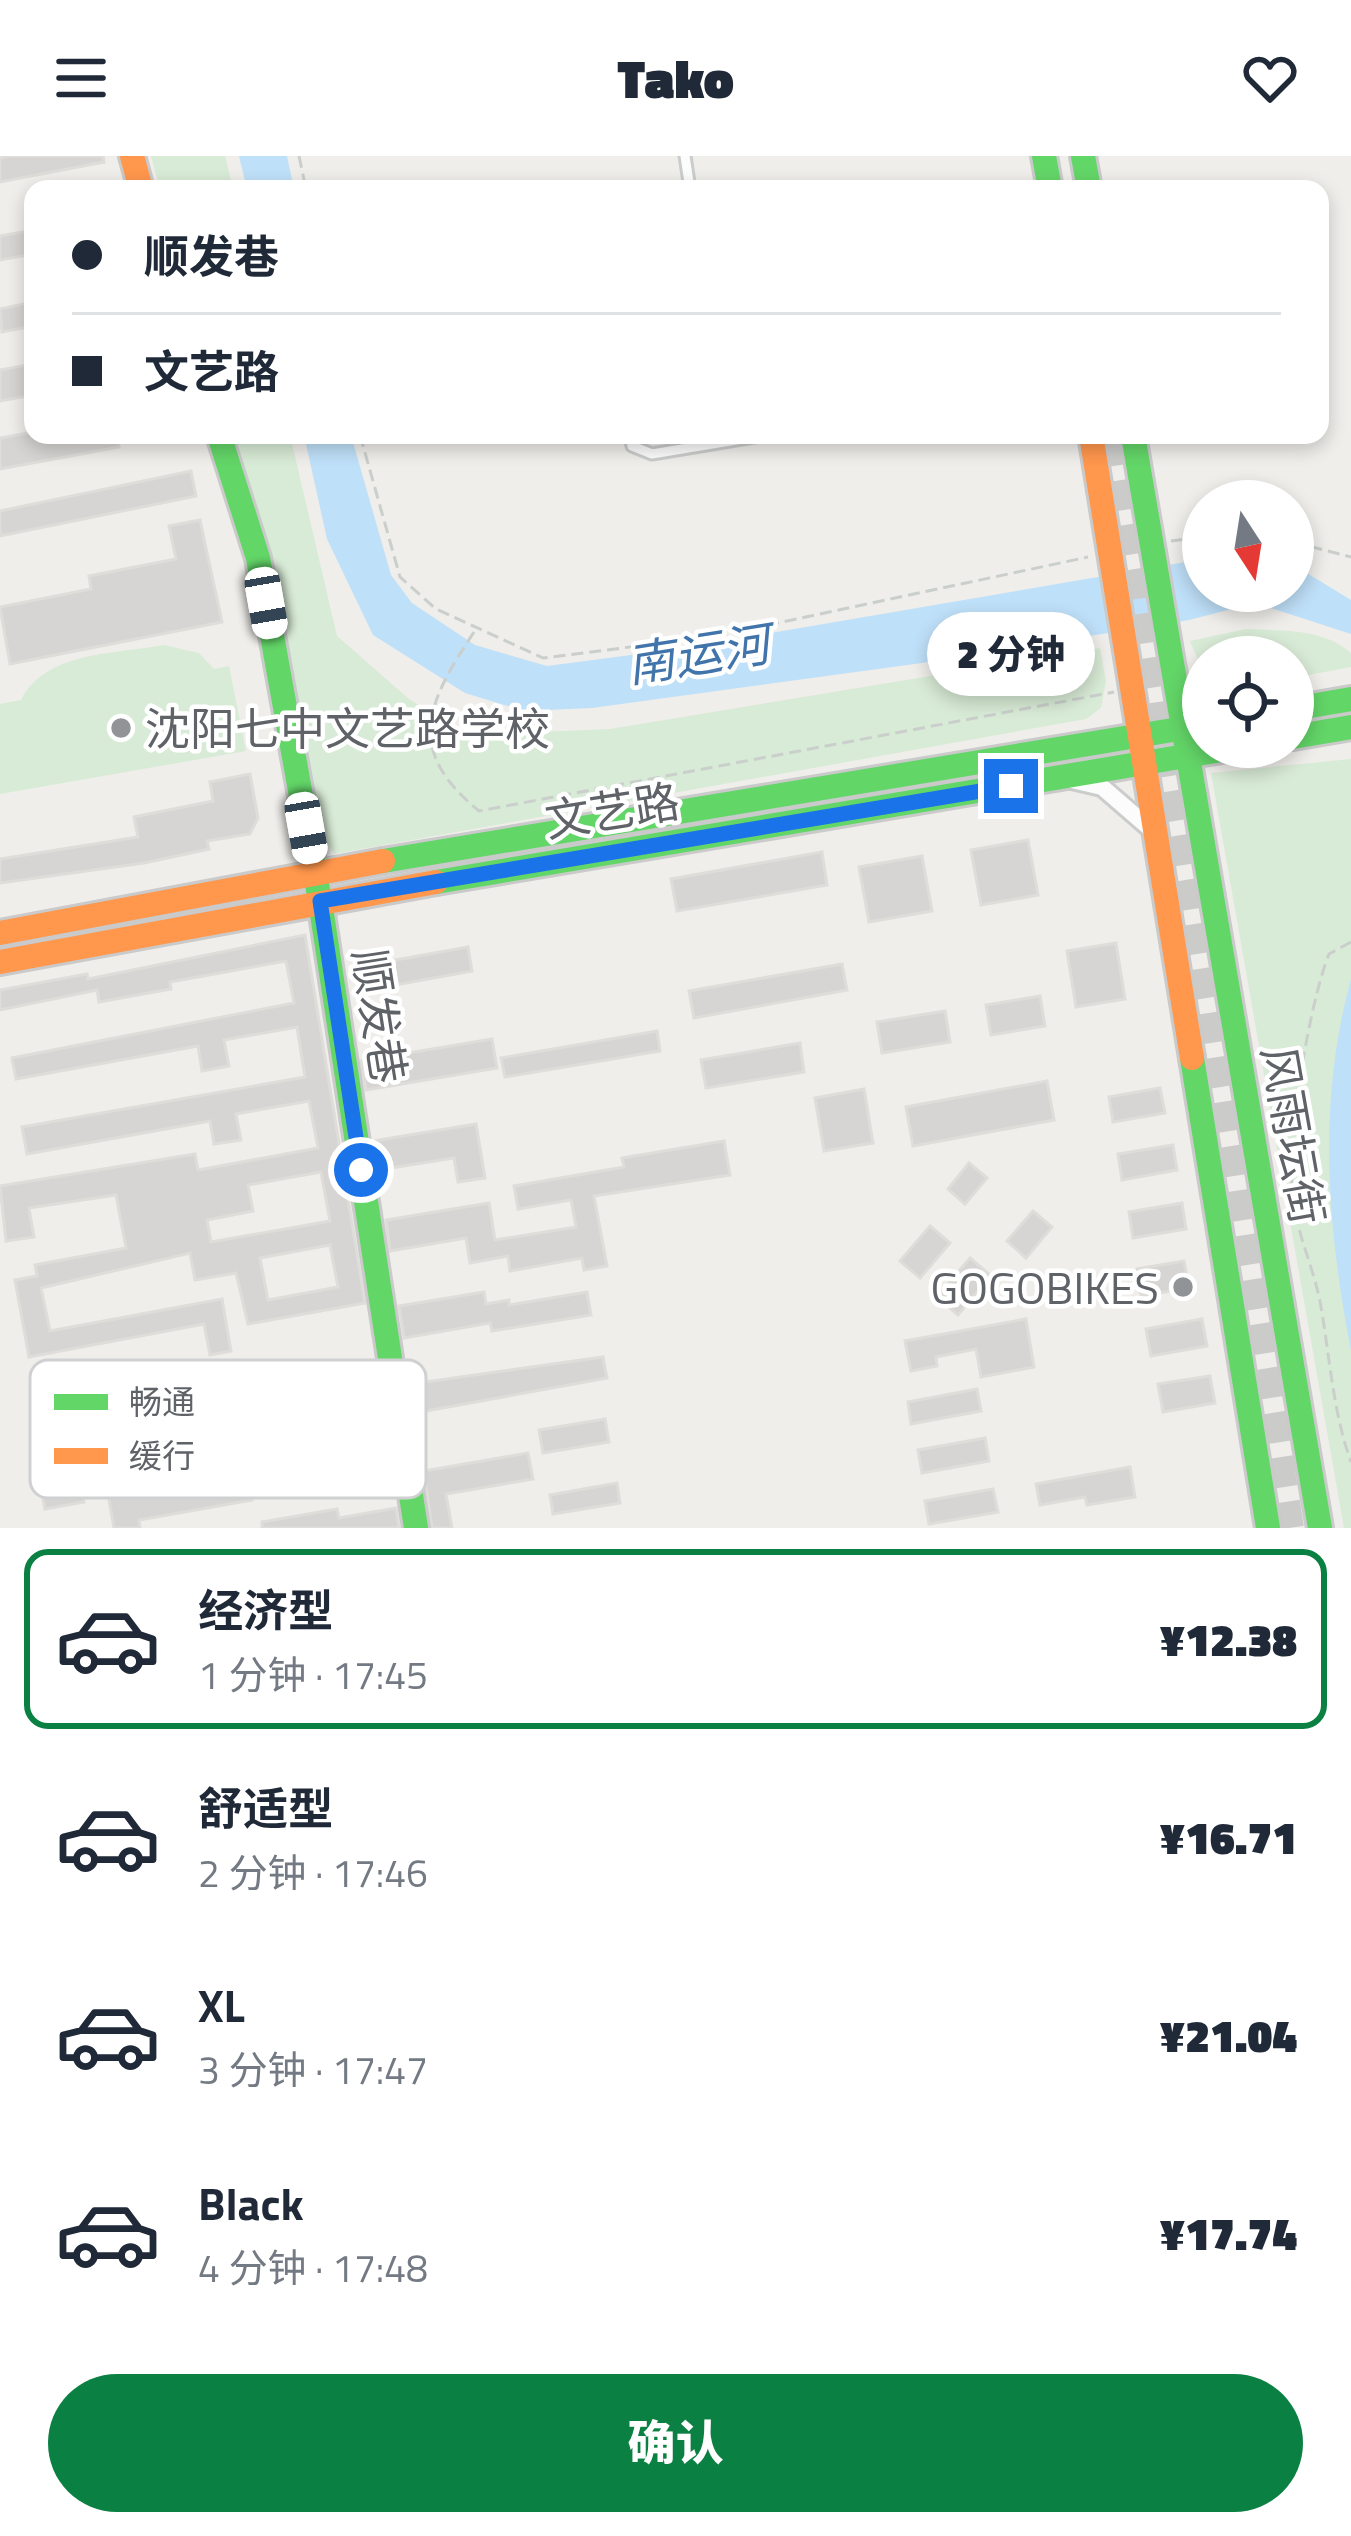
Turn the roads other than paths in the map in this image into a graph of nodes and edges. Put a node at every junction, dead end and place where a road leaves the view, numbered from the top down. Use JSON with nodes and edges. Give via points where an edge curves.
{"nodes":[{"id":1,"x":222,"y":444,"type":"edge"},
{"id":2,"x":632,"y":444,"type":"edge"},
{"id":3,"x":713,"y":444,"type":"edge"},
{"id":4,"x":1093,"y":444,"type":"edge"},
{"id":5,"x":1134,"y":444,"type":"edge"},
{"id":6,"x":1182,"y":696,"type":"edge"},
{"id":7,"x":1351,"y":699,"type":"edge"},
{"id":8,"x":1314,"y":705,"type":"edge"},
{"id":9,"x":1351,"y":727,"type":"edge"},
{"id":10,"x":1182,"y":729,"type":"edge"},
{"id":11,"x":1314,"y":733,"type":"edge"},
{"id":12,"x":1144,"y":735,"type":"junction"},
{"id":13,"x":1182,"y":757,"type":"edge"},
{"id":14,"x":1148,"y":762,"type":"junction"},
{"id":15,"x":1187,"y":768,"type":"edge"},
{"id":16,"x":1057,"y":779,"type":"junction"},
{"id":17,"x":1155,"y":833,"type":"junction"},
{"id":18,"x":314,"y":873,"type":"junction"},
{"id":19,"x":320,"y":901,"type":"junction"},
{"id":20,"x":0,"y":933,"type":"edge"},
{"id":21,"x":0,"y":962,"type":"edge"},
{"id":22,"x":390,"y":1360,"type":"edge"},
{"id":23,"x":411,"y":1498,"type":"edge"},
{"id":24,"x":416,"y":1528,"type":"edge"},
{"id":25,"x":1268,"y":1528,"type":"edge"},
{"id":26,"x":1320,"y":1528,"type":"edge"}],
"edges":[{"from":1,"to":18,"type":"main road","name":"顺发巷","via":[[258,558]]},
{"from":2,"to":3,"type":"lane","via":[[652,454]]},
{"from":4,"to":12,"type":"main road","name":"风雨坛街"},
{"from":5,"to":6,"type":"main road","name":"风雨坛街"},
{"from":7,"to":8,"type":"main road"},
{"from":9,"to":11,"type":"main road"},
{"from":10,"to":12,"type":"main road","name":"文艺路"},
{"from":12,"to":14,"type":"main road","name":"风雨坛街"},
{"from":12,"to":18,"type":"main road","name":"文艺路"},
{"from":13,"to":14,"type":"main road","name":"文艺路"},
{"from":14,"to":16,"type":"main road","name":"文艺路"},
{"from":14,"to":17,"type":"main road","name":"风雨坛街"},
{"from":15,"to":26,"type":"main road","name":"风雨坛街"},
{"from":16,"to":17,"type":"street","via":[[1102,787]]},
{"from":16,"to":19,"type":"main road","name":"文艺路"},
{"from":17,"to":25,"type":"main road","name":"风雨坛街"},
{"from":18,"to":19,"type":"main road","name":"顺发巷"},
{"from":18,"to":20,"type":"main road","name":"文艺路"},
{"from":19,"to":21,"type":"main road","name":"文艺路"},
{"from":19,"to":22,"type":"main road","name":"顺发巷"},
{"from":23,"to":24,"type":"main road","name":"顺发巷"}]}
